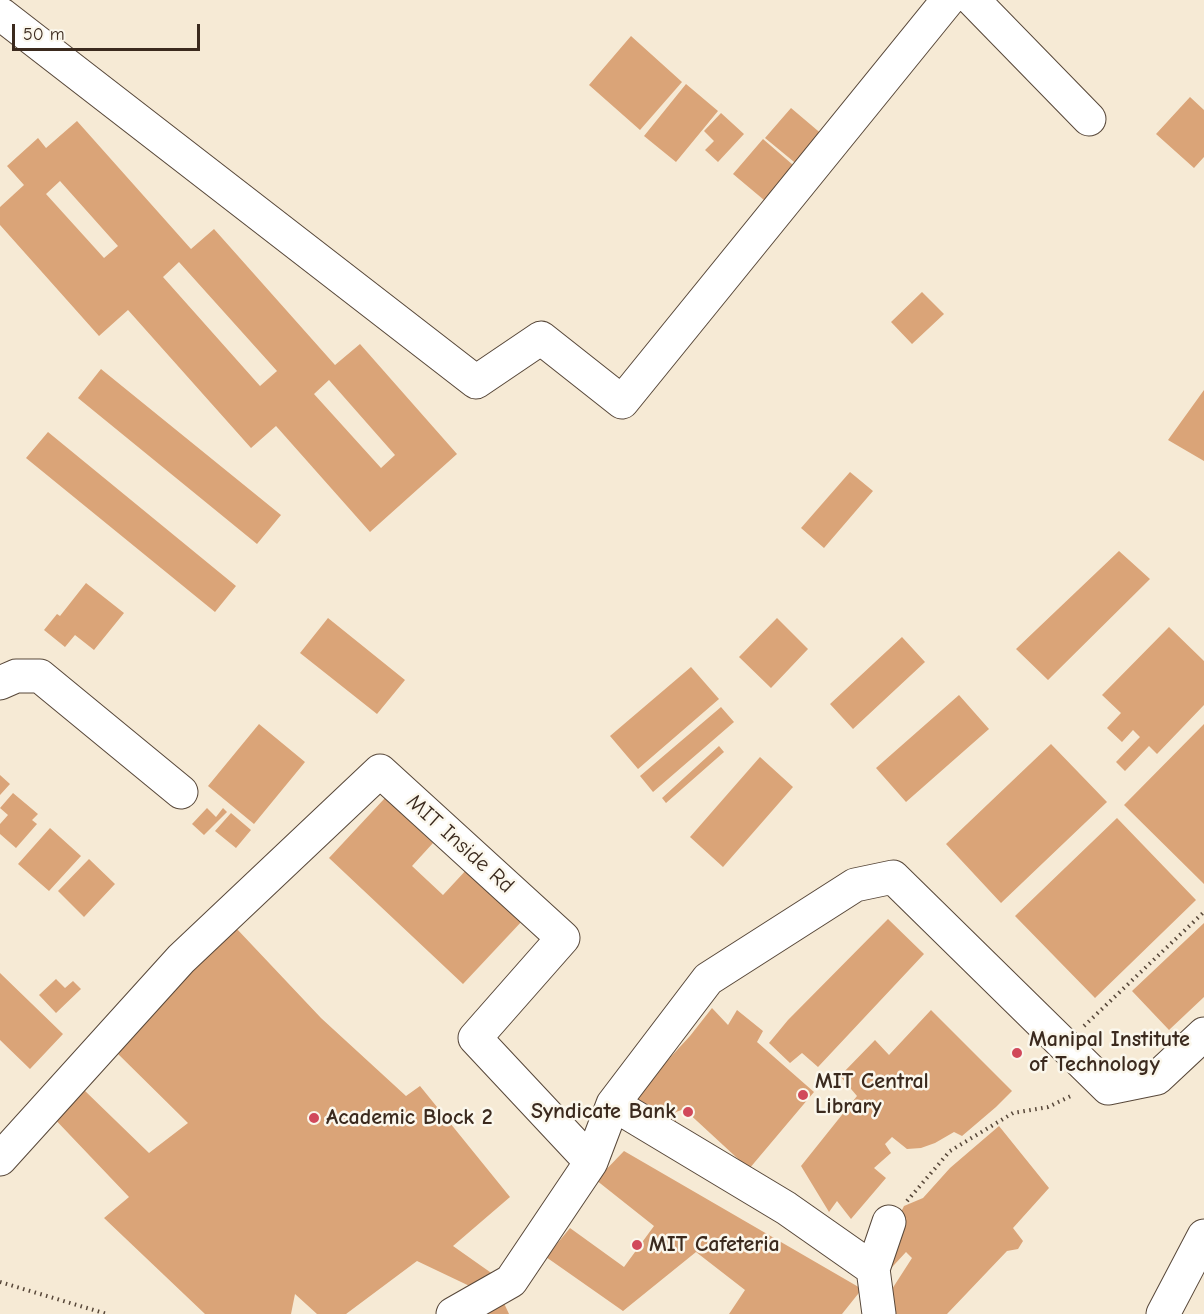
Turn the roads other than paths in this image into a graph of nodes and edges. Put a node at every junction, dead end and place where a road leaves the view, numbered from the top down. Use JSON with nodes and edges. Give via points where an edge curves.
{"nodes":[{"id":1,"x":948,"y":0,"type":"edge"},
{"id":2,"x":973,"y":0,"type":"edge"},
{"id":3,"x":4,"y":12,"type":"edge"},
{"id":4,"x":1089,"y":119,"type":"dead end"},
{"id":5,"x":0,"y":683,"type":"edge"},
{"id":6,"x":181,"y":792,"type":"dead end"},
{"id":7,"x":1204,"y":1034,"type":"edge"},
{"id":8,"x":613,"y":1104,"type":"junction"},
{"id":9,"x":0,"y":1159,"type":"edge"},
{"id":10,"x":591,"y":1161,"type":"junction"},
{"id":11,"x":889,"y":1222,"type":"road end"},
{"id":12,"x":1204,"y":1236,"type":"edge"},
{"id":13,"x":873,"y":1269,"type":"junction"},
{"id":14,"x":453,"y":1314,"type":"edge"},
{"id":15,"x":879,"y":1314,"type":"edge"},
{"id":16,"x":1163,"y":1314,"type":"edge"}],
"edges":[{"from":1,"to":3,"type":"street","via":[[622,402],[541,338],[476,382]]},
{"from":2,"to":4,"type":"street"},
{"from":5,"to":6,"type":"street","via":[[16,676],[40,676]]},
{"from":7,"to":8,"type":"street","via":[[1157,1078],[1108,1088],[893,877],[855,885],[708,979]]},
{"from":8,"to":10,"type":"street"},
{"from":8,"to":13,"type":"street","via":[[786,1208]]},
{"from":9,"to":10,"type":"street","name":"MIT Inside Rd","via":[[181,959],[380,771],[562,938],[476,1038]]},
{"from":10,"to":14,"type":"street","via":[[511,1281]]},
{"from":11,"to":13,"type":"street"},
{"from":12,"to":16,"type":"street"},
{"from":13,"to":15,"type":"street"}]}
